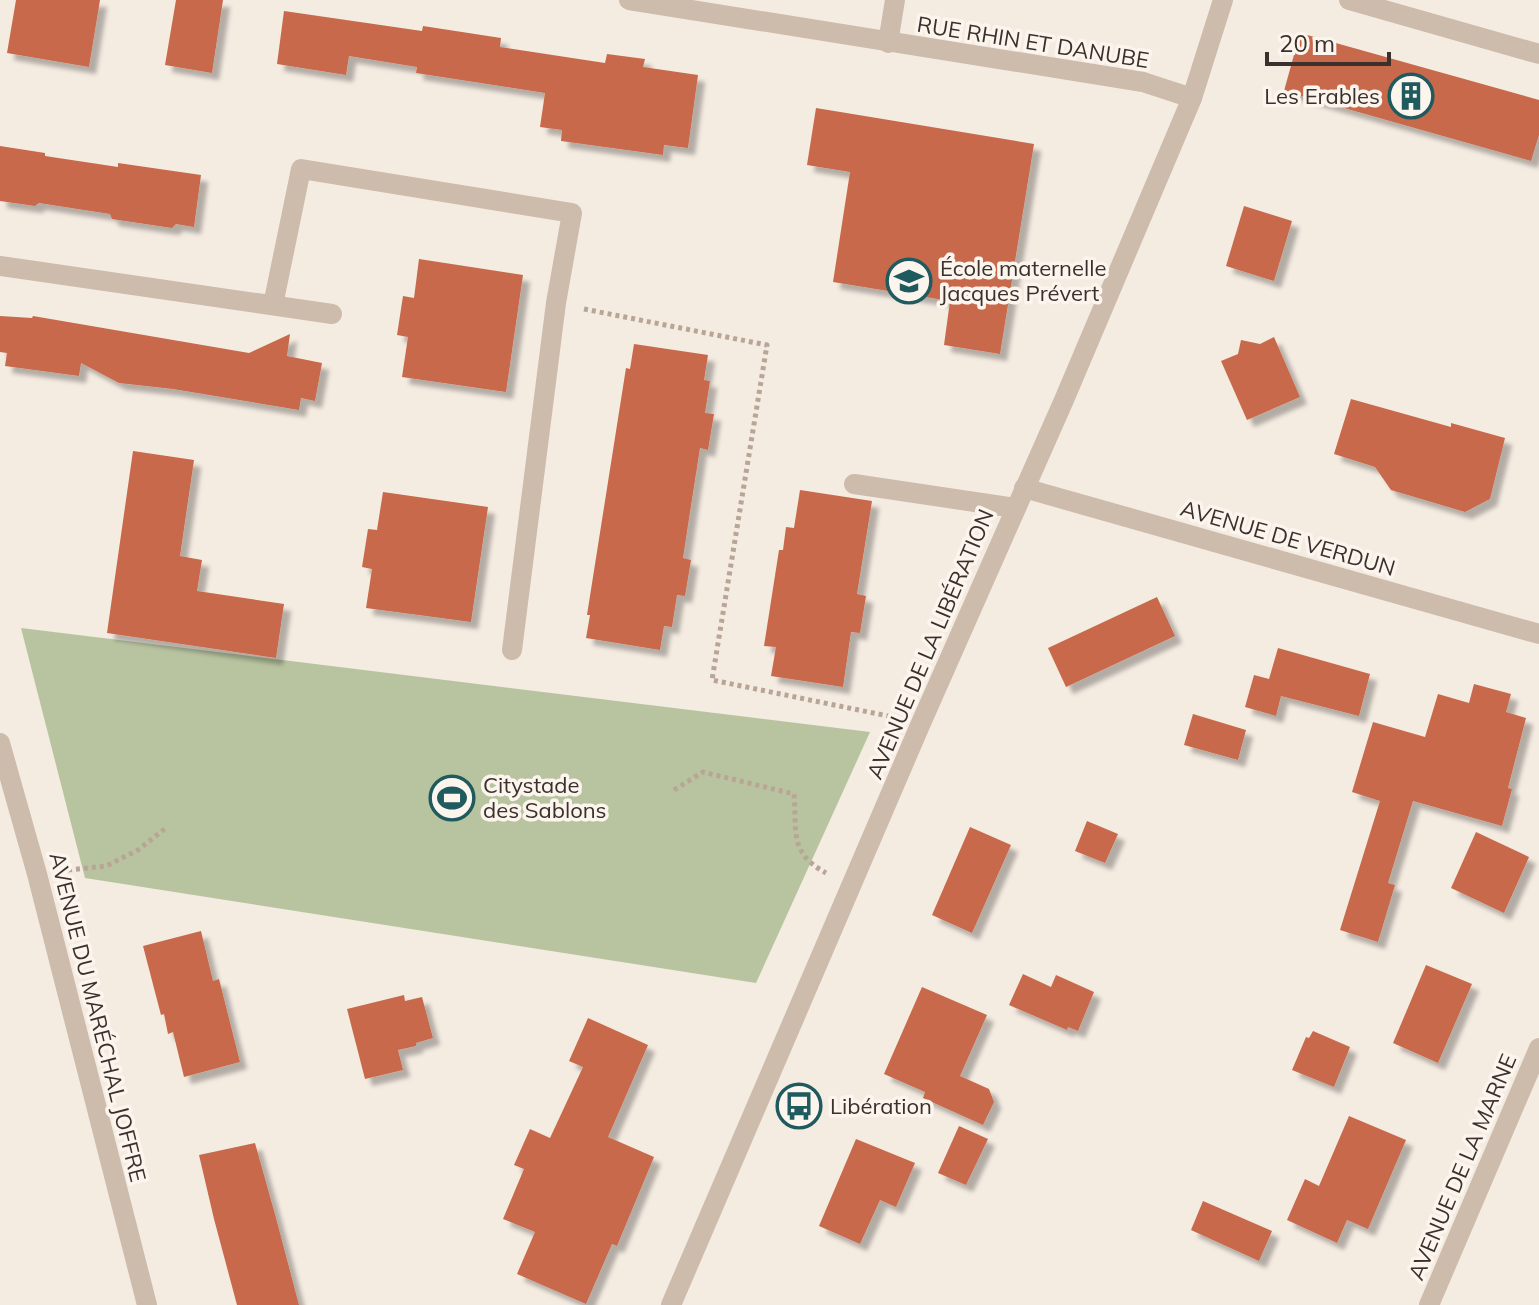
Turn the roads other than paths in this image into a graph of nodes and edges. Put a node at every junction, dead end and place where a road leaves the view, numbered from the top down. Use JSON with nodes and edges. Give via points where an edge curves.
{"nodes":[{"id":1,"x":629,"y":0,"type":"edge"},
{"id":2,"x":895,"y":0,"type":"edge"},
{"id":3,"x":1223,"y":0,"type":"edge"},
{"id":4,"x":1349,"y":0,"type":"edge"},
{"id":5,"x":888,"y":43,"type":"junction"},
{"id":6,"x":1539,"y":54,"type":"edge"},
{"id":7,"x":1192,"y":98,"type":"junction"},
{"id":8,"x":0,"y":266,"type":"edge"},
{"id":9,"x":273,"y":305,"type":"junction"},
{"id":10,"x":332,"y":314,"type":"dead end"},
{"id":11,"x":854,"y":484,"type":"dead end"},
{"id":12,"x":1024,"y":488,"type":"junction"},
{"id":13,"x":1015,"y":508,"type":"junction"},
{"id":14,"x":1539,"y":634,"type":"edge"},
{"id":15,"x":512,"y":650,"type":"dead end"},
{"id":16,"x":0,"y":743,"type":"edge"},
{"id":17,"x":1539,"y":1048,"type":"edge"},
{"id":18,"x":147,"y":1305,"type":"edge"},
{"id":19,"x":671,"y":1305,"type":"edge"},
{"id":20,"x":1429,"y":1305,"type":"edge"}],
"edges":[{"from":1,"to":5,"type":"street","name":"RUE RHIN ET DANUBE"},
{"from":2,"to":5,"type":"street"},
{"from":3,"to":7,"type":"street","name":"AVENUE DE LA LIBÉRATION"},
{"from":4,"to":6,"type":"street"},
{"from":5,"to":7,"type":"street","name":"RUE RHIN ET DANUBE","via":[[1143,82]]},
{"from":7,"to":12,"type":"street","name":"AVENUE DE LA LIBÉRATION"},
{"from":8,"to":9,"type":"street"},
{"from":9,"to":10,"type":"street"},
{"from":9,"to":15,"type":"street","via":[[301,169],[572,213]]},
{"from":11,"to":13,"type":"street"},
{"from":12,"to":13,"type":"street","name":"AVENUE DE LA LIBÉRATION"},
{"from":12,"to":14,"type":"street","name":"AVENUE DE VERDUN"},
{"from":13,"to":19,"type":"street","name":"AVENUE DE LA LIBÉRATION"},
{"from":16,"to":18,"type":"street","name":"AVENUE DU MARÉCHAL JOFFRE"},
{"from":17,"to":20,"type":"street","name":"AVENUE DE LA MARNE"}]}
